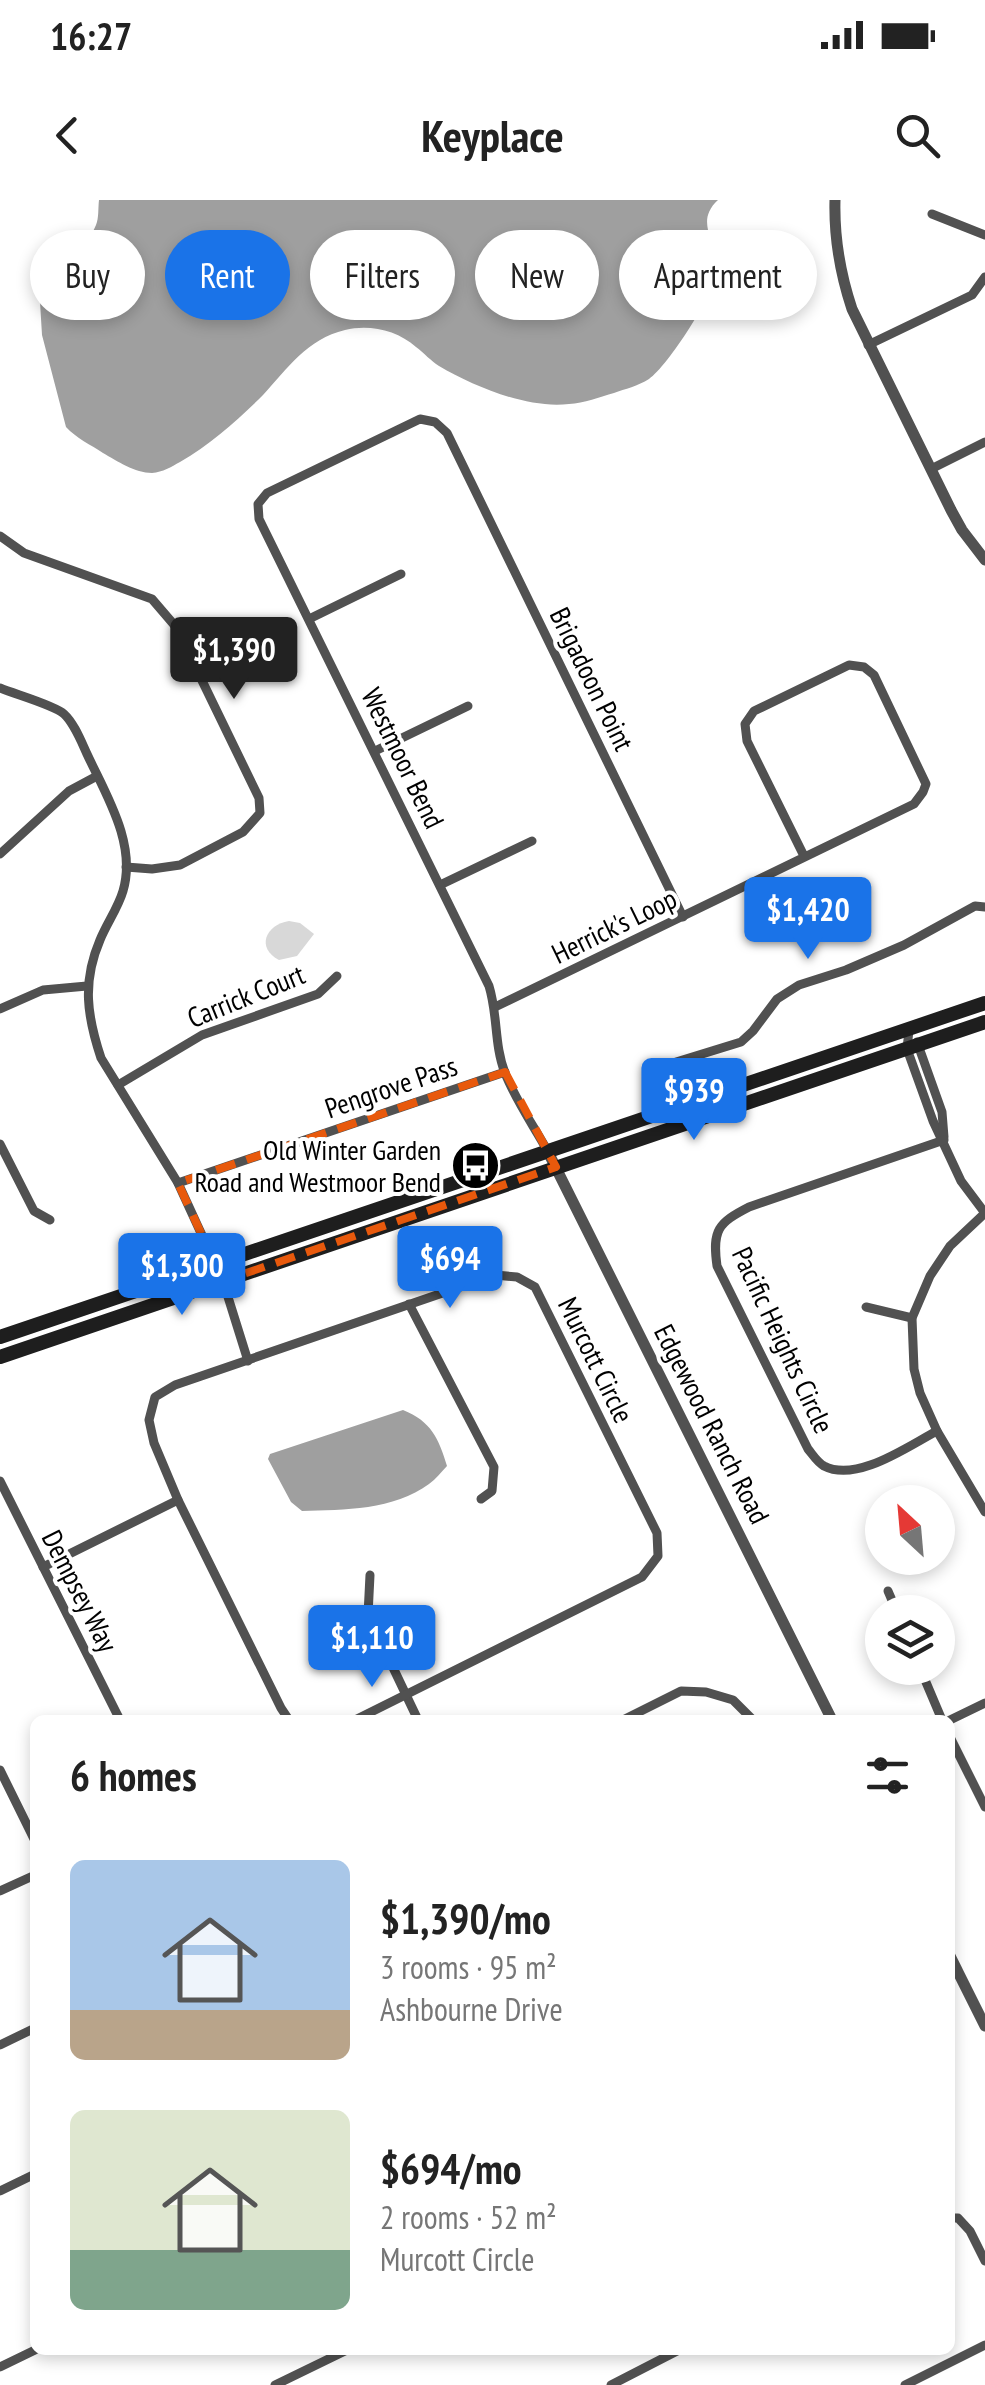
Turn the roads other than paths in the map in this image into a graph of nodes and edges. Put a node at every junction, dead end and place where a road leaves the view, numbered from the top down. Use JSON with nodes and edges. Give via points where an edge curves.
{"nodes":[{"id":1,"x":835,"y":200,"type":"edge"},
{"id":2,"x":932,"y":214,"type":"dead end"},
{"id":3,"x":985,"y":235,"type":"edge"},
{"id":4,"x":985,"y":277,"type":"edge"},
{"id":5,"x":868,"y":345,"type":"junction"},
{"id":6,"x":985,"y":442,"type":"edge"},
{"id":7,"x":460,"y":460,"type":"joint"},
{"id":8,"x":930,"y":470,"type":"junction"},
{"id":9,"x":0,"y":536,"type":"edge"},
{"id":10,"x":985,"y":560,"type":"edge"},
{"id":11,"x":401,"y":574,"type":"dead end"},
{"id":12,"x":308,"y":619,"type":"junction"},
{"id":13,"x":0,"y":688,"type":"edge"},
{"id":14,"x":468,"y":706,"type":"dead end"},
{"id":15,"x":376,"y":752,"type":"junction"},
{"id":16,"x":98,"y":776,"type":"junction"},
{"id":17,"x":532,"y":841,"type":"dead end"},
{"id":18,"x":0,"y":854,"type":"edge"},
{"id":19,"x":804,"y":856,"type":"junction"},
{"id":20,"x":126,"y":867,"type":"junction"},
{"id":21,"x":440,"y":885,"type":"junction"},
{"id":22,"x":985,"y":907,"type":"edge"},
{"id":23,"x":683,"y":917,"type":"junction"},
{"id":24,"x":337,"y":976,"type":"dead end"},
{"id":25,"x":87,"y":986,"type":"junction"},
{"id":26,"x":985,"y":1003,"type":"edge"},
{"id":27,"x":496,"y":1007,"type":"junction"},
{"id":28,"x":0,"y":1009,"type":"edge"},
{"id":29,"x":985,"y":1022,"type":"edge"},
{"id":30,"x":909,"y":1030,"type":"junction"},
{"id":31,"x":912,"y":1047,"type":"junction"},
{"id":32,"x":647,"y":1070,"type":"dead end"},
{"id":33,"x":505,"y":1072,"type":"junction"},
{"id":34,"x":118,"y":1086,"type":"junction"},
{"id":35,"x":944,"y":1140,"type":"junction"},
{"id":36,"x":0,"y":1144,"type":"edge"},
{"id":37,"x":547,"y":1150,"type":"junction"},
{"id":38,"x":556,"y":1167,"type":"junction"},
{"id":39,"x":178,"y":1183,"type":"junction"},
{"id":40,"x":985,"y":1213,"type":"edge"},
{"id":41,"x":50,"y":1220,"type":"dead end"},
{"id":42,"x":216,"y":1264,"type":"junction"},
{"id":43,"x":224,"y":1281,"type":"junction"},
{"id":44,"x":409,"y":1304,"type":"junction"},
{"id":45,"x":866,"y":1307,"type":"dead end"},
{"id":46,"x":912,"y":1318,"type":"junction"},
{"id":47,"x":0,"y":1337,"type":"edge"},
{"id":48,"x":0,"y":1357,"type":"edge"},
{"id":49,"x":248,"y":1361,"type":"junction"},
{"id":50,"x":937,"y":1431,"type":"junction"},
{"id":51,"x":0,"y":1481,"type":"edge"},
{"id":52,"x":481,"y":1499,"type":"dead end"},
{"id":53,"x":178,"y":1500,"type":"junction"},
{"id":54,"x":985,"y":1512,"type":"edge"},
{"id":55,"x":43,"y":1567,"type":"junction"},
{"id":56,"x":370,"y":1574,"type":"dead end"},
{"id":57,"x":888,"y":1592,"type":"dead end"},
{"id":58,"x":889,"y":1595,"type":"edge"},
{"id":59,"x":927,"y":1685,"type":"edge"},
{"id":60,"x":406,"y":1695,"type":"junction"},
{"id":61,"x":985,"y":1703,"type":"edge"},
{"id":62,"x":117,"y":1715,"type":"edge"},
{"id":63,"x":285,"y":1715,"type":"edge"},
{"id":64,"x":364,"y":1715,"type":"edge"},
{"id":65,"x":416,"y":1715,"type":"edge"},
{"id":66,"x":634,"y":1715,"type":"edge"},
{"id":67,"x":748,"y":1715,"type":"edge"},
{"id":68,"x":830,"y":1715,"type":"edge"},
{"id":69,"x":940,"y":1715,"type":"edge"},
{"id":70,"x":955,"y":1718,"type":"edge"},
{"id":71,"x":955,"y":1748,"type":"edge"},
{"id":72,"x":0,"y":1770,"type":"edge"},
{"id":73,"x":985,"y":1807,"type":"edge"},
{"id":74,"x":30,"y":1831,"type":"edge"},
{"id":75,"x":30,"y":1877,"type":"edge"},
{"id":76,"x":0,"y":1892,"type":"edge"},
{"id":77,"x":955,"y":1966,"type":"edge"},
{"id":78,"x":985,"y":2026,"type":"edge"},
{"id":79,"x":30,"y":2031,"type":"edge"},
{"id":80,"x":0,"y":2046,"type":"edge"},
{"id":81,"x":30,"y":2176,"type":"edge"},
{"id":82,"x":0,"y":2191,"type":"edge"},
{"id":83,"x":955,"y":2218,"type":"edge"},
{"id":84,"x":985,"y":2261,"type":"edge"},
{"id":85,"x":985,"y":2345,"type":"edge"},
{"id":86,"x":30,"y":2352,"type":"edge"},
{"id":87,"x":337,"y":2355,"type":"edge"},
{"id":88,"x":670,"y":2355,"type":"edge"},
{"id":89,"x":0,"y":2367,"type":"edge"},
{"id":90,"x":617,"y":2383,"type":"edge"},
{"id":91,"x":275,"y":2385,"type":"edge"},
{"id":92,"x":906,"y":2385,"type":"edge"}],
"edges":[{"from":1,"to":5,"type":"street","via":[[844,287]]},
{"from":2,"to":3,"type":"street"},
{"from":4,"to":5,"type":"street","via":[[972,294]]},
{"from":5,"to":8,"type":"street"},
{"from":6,"to":8,"type":"street"},
{"from":7,"to":12,"type":"street","name":"Westmoor Bend","via":[[447,433],[420,419],[268,493],[258,504],[259,518]]},
{"from":7,"to":23,"type":"street","name":"Brigadoon Point"},
{"from":8,"to":10,"type":"street"},
{"from":9,"to":20,"type":"street","via":[[24,553],[152,599],[176,627],[259,798],[260,813],[243,832],[180,865]]},
{"from":11,"to":12,"type":"street"},
{"from":12,"to":15,"type":"street","name":"Westmoor Bend"},
{"from":13,"to":16,"type":"street","via":[[64,713]]},
{"from":14,"to":15,"type":"street"},
{"from":15,"to":21,"type":"street","name":"Westmoor Bend"},
{"from":16,"to":18,"type":"street","via":[[69,791]]},
{"from":16,"to":20,"type":"street","via":[[117,818]]},
{"from":17,"to":21,"type":"street"},
{"from":19,"to":19,"type":"street","name":"Herrick's Loop","via":[[914,804],[924,792],[874,675],[864,667],[849,665],[754,712],[745,724],[747,741]]},
{"from":19,"to":23,"type":"street","name":"Herrick's Loop"},
{"from":20,"to":25,"type":"street"},
{"from":21,"to":27,"type":"street","name":"Westmoor Bend"},
{"from":22,"to":32,"type":"street","via":[[799,985],[777,999],[741,1042]]},
{"from":23,"to":27,"type":"street","name":"Herrick's Loop"},
{"from":24,"to":34,"type":"street","name":"Carrick Court","via":[[318,994],[202,1036]]},
{"from":25,"to":28,"type":"street","via":[[43,990]]},
{"from":25,"to":34,"type":"street","via":[[94,1036]]},
{"from":26,"to":30,"type":"main road"},
{"from":27,"to":33,"type":"street","name":"Westmoor Bend"},
{"from":29,"to":31,"type":"main road"},
{"from":30,"to":31,"type":"street"},
{"from":30,"to":37,"type":"main road"},
{"from":31,"to":35,"type":"street","via":[[942,1112]]},
{"from":31,"to":38,"type":"main road"},
{"from":33,"to":37,"type":"street","name":"Westmoor Bend"},
{"from":33,"to":39,"type":"street","name":"Pengrove Pass"},
{"from":34,"to":39,"type":"street"},
{"from":35,"to":40,"type":"street","via":[[961,1181]]},
{"from":35,"to":50,"type":"street","name":"Pacific Heights Circle","via":[[748,1207],[726,1220],[714,1242],[716,1266],[818,1462],[844,1472],[863,1469]]},
{"from":36,"to":41,"type":"street","via":[[34,1210]]},
{"from":37,"to":38,"type":"street","name":"Edgewood Ranch Road"},
{"from":37,"to":42,"type":"main road"},
{"from":38,"to":43,"type":"main road"},
{"from":38,"to":68,"type":"street","name":"Edgewood Ranch Road"},
{"from":39,"to":42,"type":"street"},
{"from":40,"to":46,"type":"street","via":[[950,1246]]},
{"from":42,"to":43,"type":"street"},
{"from":42,"to":47,"type":"main road"},
{"from":43,"to":48,"type":"main road"},
{"from":43,"to":49,"type":"street"},
{"from":44,"to":49,"type":"street","name":"Murcott Circle"},
{"from":44,"to":52,"type":"street","via":[[494,1467],[492,1491]]},
{"from":44,"to":60,"type":"street","name":"Murcott Circle","via":[[494,1276],[535,1287],[657,1533],[658,1556],[642,1577]]},
{"from":45,"to":46,"type":"street"},
{"from":46,"to":50,"type":"street","via":[[914,1369]]},
{"from":49,"to":53,"type":"street","name":"Murcott Circle","via":[[155,1397],[149,1420],[154,1443]]},
{"from":50,"to":54,"type":"street"},
{"from":51,"to":55,"type":"street","name":"Dempsey Way"},
{"from":53,"to":55,"type":"street"},
{"from":53,"to":63,"type":"street","name":"Murcott Circle"},
{"from":55,"to":62,"type":"street","name":"Dempsey Way"},
{"from":56,"to":60,"type":"street","via":[[368,1615]]},
{"from":57,"to":58,"type":"street"},
{"from":59,"to":69,"type":"street"},
{"from":60,"to":64,"type":"street","name":"Murcott Circle"},
{"from":60,"to":65,"type":"street"},
{"from":61,"to":70,"type":"street"},
{"from":66,"to":67,"type":"street","via":[[682,1692],[734,1700]]},
{"from":71,"to":73,"type":"street"},
{"from":72,"to":74,"type":"street"},
{"from":75,"to":76,"type":"street"},
{"from":77,"to":78,"type":"street"},
{"from":79,"to":80,"type":"street"},
{"from":81,"to":82,"type":"street"},
{"from":83,"to":84,"type":"street","via":[[970,2230]]},
{"from":85,"to":92,"type":"street"},
{"from":86,"to":89,"type":"street"},
{"from":87,"to":91,"type":"street"},
{"from":88,"to":90,"type":"street"}]}
